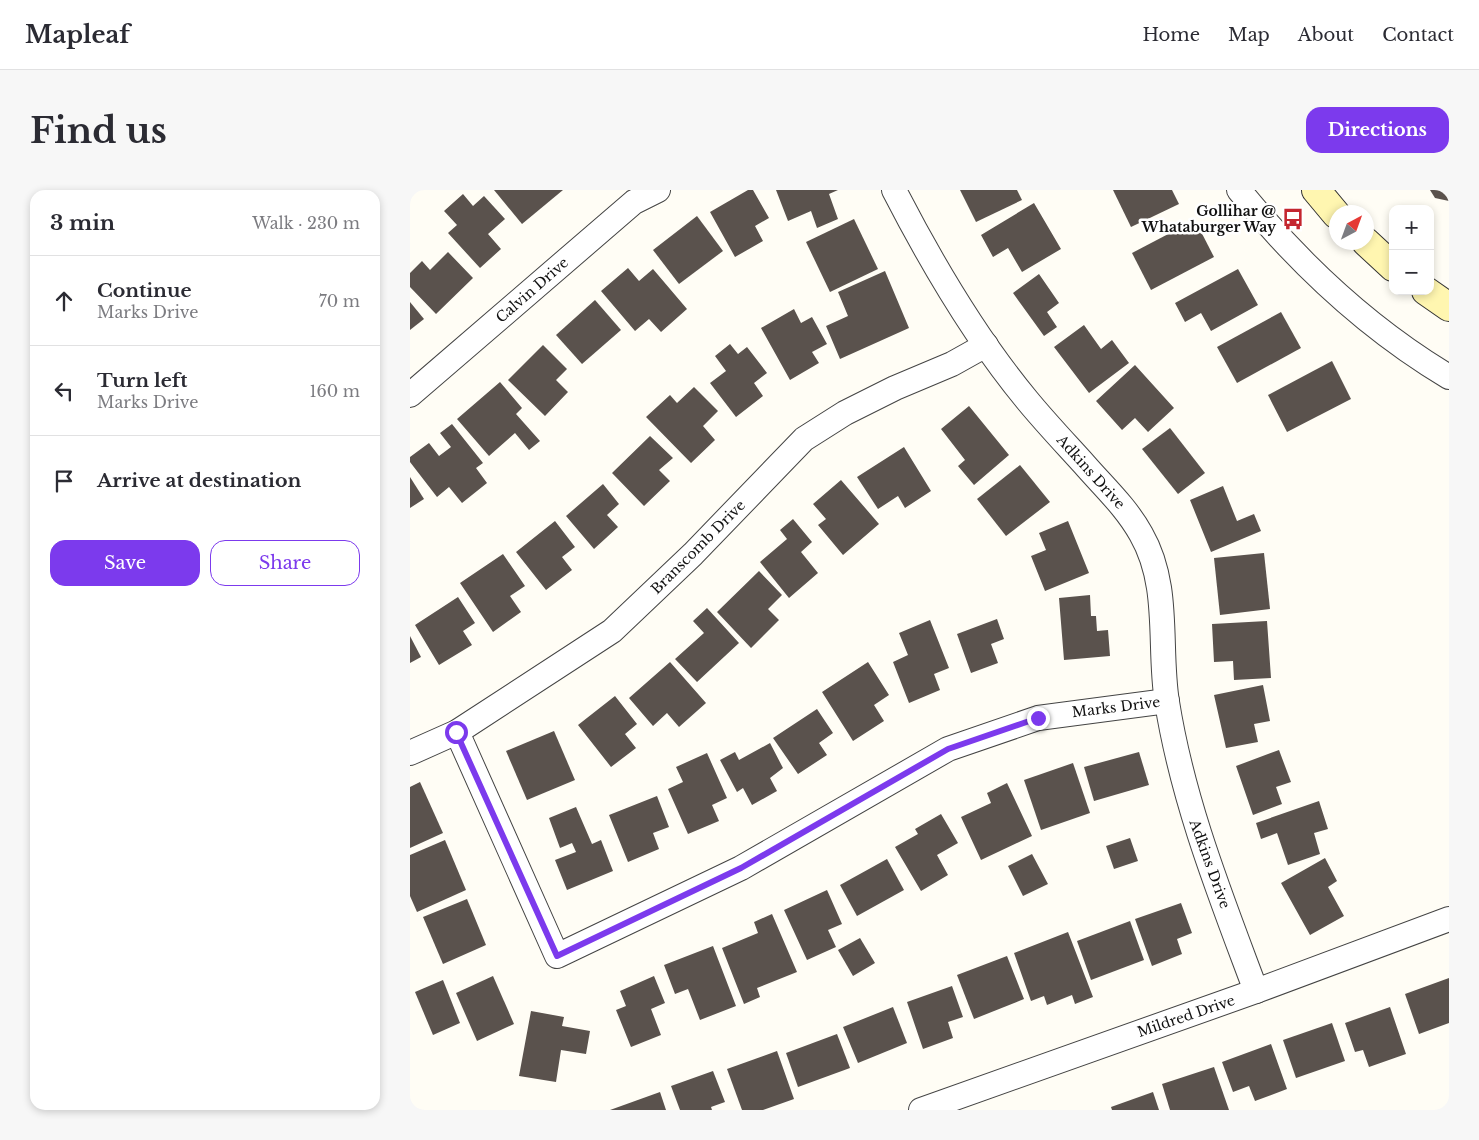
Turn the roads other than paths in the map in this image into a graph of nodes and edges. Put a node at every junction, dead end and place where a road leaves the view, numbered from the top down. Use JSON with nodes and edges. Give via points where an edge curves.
{"nodes":[{"id":1,"x":658,"y":190,"type":"edge"},
{"id":2,"x":894,"y":190,"type":"edge"},
{"id":3,"x":1239,"y":190,"type":"edge"},
{"id":4,"x":1316,"y":190,"type":"edge"},
{"id":5,"x":1329,"y":206,"type":"edge"},
{"id":6,"x":1374,"y":249,"type":"edge"},
{"id":7,"x":1389,"y":263,"type":"edge"},
{"id":8,"x":1431,"y":295,"type":"edge"},
{"id":9,"x":1449,"y":308,"type":"edge"},
{"id":10,"x":986,"y":345,"type":"junction"},
{"id":11,"x":1449,"y":377,"type":"edge"},
{"id":12,"x":410,"y":395,"type":"edge"},
{"id":13,"x":1167,"y":701,"type":"junction"},
{"id":14,"x":456,"y":732,"type":"junction"},
{"id":15,"x":410,"y":752,"type":"edge"},
{"id":16,"x":1449,"y":919,"type":"edge"},
{"id":17,"x":1256,"y":992,"type":"junction"},
{"id":18,"x":921,"y":1110,"type":"edge"}],
"edges":[{"from":1,"to":12,"type":"street","name":"Calvin Drive","via":[[634,202]]},
{"from":2,"to":10,"type":"street","name":"Adkins Drive","via":[[926,253]]},
{"from":3,"to":11,"type":"street","via":[[1270,228],[1337,295],[1372,326]]},
{"from":4,"to":5,"type":"main road"},
{"from":6,"to":7,"type":"main road"},
{"from":8,"to":9,"type":"main road"},
{"from":10,"to":13,"type":"street","name":"Adkins Drive","via":[[1027,400],[1120,502],[1142,535],[1154,565],[1163,613]]},
{"from":10,"to":14,"type":"street","name":"Branscomb Drive","via":[[845,413],[804,439],[693,554],[612,631]]},
{"from":13,"to":14,"type":"street","name":"Marks Drive","via":[[1038,718],[948,749],[741,868],[557,956]]},
{"from":13,"to":17,"type":"street","name":"Adkins Drive","via":[[1195,825]]},
{"from":14,"to":15,"type":"street","name":"Branscomb Drive"},
{"from":16,"to":17,"type":"street","name":"Mildred Drive"},
{"from":17,"to":18,"type":"street","name":"Mildred Drive"}]}
